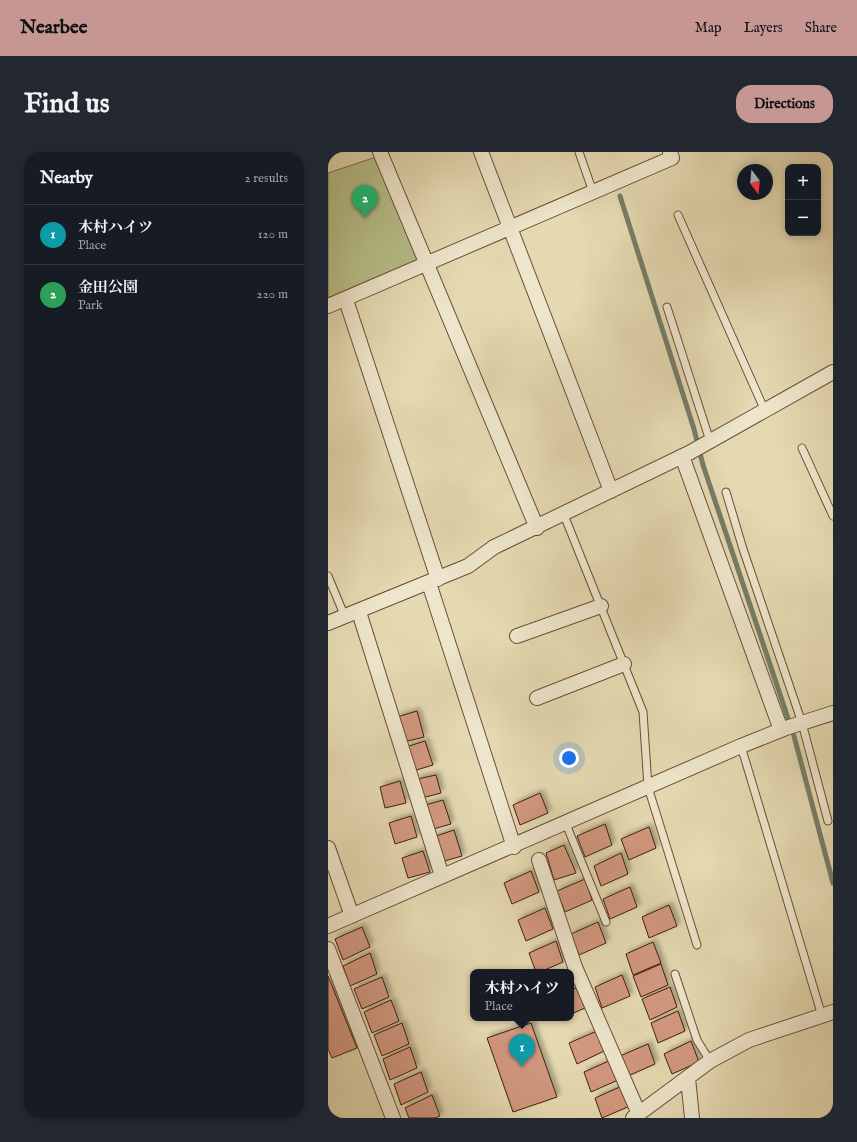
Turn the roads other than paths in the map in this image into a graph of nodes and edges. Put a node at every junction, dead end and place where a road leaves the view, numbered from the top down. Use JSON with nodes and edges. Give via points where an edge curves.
{"nodes":[{"id":1,"x":380,"y":152,"type":"edge"},
{"id":2,"x":481,"y":152,"type":"edge"},
{"id":3,"x":579,"y":152,"type":"edge"},
{"id":4,"x":670,"y":152,"type":"edge"},
{"id":5,"x":593,"y":192,"type":"junction"},
{"id":6,"x":678,"y":215,"type":"dead end"},
{"id":7,"x":510,"y":228,"type":"junction"},
{"id":8,"x":427,"y":263,"type":"junction"},
{"id":9,"x":346,"y":300,"type":"junction"},
{"id":10,"x":328,"y":306,"type":"edge"},
{"id":11,"x":667,"y":307,"type":"dead end"},
{"id":12,"x":833,"y":372,"type":"edge"},
{"id":13,"x":765,"y":412,"type":"junction"},
{"id":14,"x":708,"y":442,"type":"junction"},
{"id":15,"x":802,"y":448,"type":"dead end"},
{"id":16,"x":686,"y":455,"type":"junction"},
{"id":17,"x":611,"y":491,"type":"junction"},
{"id":18,"x":726,"y":492,"type":"dead end"},
{"id":19,"x":564,"y":515,"type":"junction"},
{"id":20,"x":833,"y":516,"type":"edge"},
{"id":21,"x":537,"y":528,"type":"junction"},
{"id":22,"x":328,"y":576,"type":"edge"},
{"id":23,"x":433,"y":581,"type":"junction"},
{"id":24,"x":601,"y":606,"type":"junction"},
{"id":25,"x":359,"y":612,"type":"junction"},
{"id":26,"x":345,"y":617,"type":"junction"},
{"id":27,"x":328,"y":623,"type":"edge"},
{"id":28,"x":517,"y":636,"type":"dead end"},
{"id":29,"x":624,"y":664,"type":"junction"},
{"id":30,"x":537,"y":698,"type":"dead end"},
{"id":31,"x":833,"y":713,"type":"edge"},
{"id":32,"x":792,"y":726,"type":"junction"},
{"id":33,"x":741,"y":746,"type":"junction"},
{"id":34,"x":648,"y":788,"type":"junction"},
{"id":35,"x":828,"y":821,"type":"dead end"},
{"id":36,"x":566,"y":824,"type":"junction"},
{"id":37,"x":514,"y":847,"type":"junction"},
{"id":38,"x":328,"y":848,"type":"edge"},
{"id":39,"x":539,"y":860,"type":"dead end"},
{"id":40,"x":442,"y":876,"type":"junction"},
{"id":41,"x":352,"y":916,"type":"junction"},
{"id":42,"x":606,"y":922,"type":"dead end"},
{"id":43,"x":328,"y":926,"type":"edge"},
{"id":44,"x":697,"y":945,"type":"dead end"},
{"id":45,"x":328,"y":949,"type":"edge"},
{"id":46,"x":675,"y":974,"type":"dead end"},
{"id":47,"x":828,"y":1014,"type":"edge"},
{"id":48,"x":710,"y":1061,"type":"junction"},
{"id":49,"x":688,"y":1078,"type":"junction"},
{"id":50,"x":636,"y":1116,"type":"edge"},
{"id":51,"x":394,"y":1118,"type":"edge"},
{"id":52,"x":692,"y":1118,"type":"edge"}],
"edges":[{"from":1,"to":8,"type":"street"},
{"from":2,"to":7,"type":"street"},
{"from":3,"to":5,"type":"lane"},
{"from":4,"to":5,"type":"street","via":[[672,158]]},
{"from":5,"to":7,"type":"street"},
{"from":6,"to":13,"type":"lane"},
{"from":7,"to":8,"type":"street"},
{"from":7,"to":17,"type":"street"},
{"from":8,"to":9,"type":"street"},
{"from":8,"to":21,"type":"street"},
{"from":9,"to":10,"type":"street"},
{"from":9,"to":23,"type":"street"},
{"from":11,"to":14,"type":"lane"},
{"from":12,"to":13,"type":"street"},
{"from":13,"to":14,"type":"street"},
{"from":14,"to":16,"type":"street"},
{"from":15,"to":20,"type":"lane"},
{"from":16,"to":17,"type":"street"},
{"from":16,"to":32,"type":"street"},
{"from":17,"to":19,"type":"street"},
{"from":18,"to":32,"type":"lane"},
{"from":19,"to":21,"type":"street"},
{"from":19,"to":24,"type":"lane"},
{"from":21,"to":23,"type":"street","via":[[494,548],[468,566]]},
{"from":22,"to":26,"type":"lane"},
{"from":23,"to":25,"type":"street"},
{"from":23,"to":37,"type":"street"},
{"from":24,"to":28,"type":"street"},
{"from":24,"to":29,"type":"lane"},
{"from":25,"to":26,"type":"street"},
{"from":25,"to":40,"type":"street"},
{"from":26,"to":27,"type":"street"},
{"from":29,"to":30,"type":"street"},
{"from":29,"to":34,"type":"lane","via":[[643,712]]},
{"from":31,"to":32,"type":"street"},
{"from":32,"to":33,"type":"street"},
{"from":32,"to":35,"type":"lane"},
{"from":33,"to":34,"type":"street"},
{"from":33,"to":47,"type":"lane"},
{"from":34,"to":36,"type":"street"},
{"from":34,"to":44,"type":"lane"},
{"from":36,"to":37,"type":"street"},
{"from":36,"to":42,"type":"lane"},
{"from":37,"to":40,"type":"street"},
{"from":38,"to":41,"type":"street"},
{"from":39,"to":50,"type":"street","via":[[575,967]]},
{"from":40,"to":41,"type":"street"},
{"from":41,"to":43,"type":"street"},
{"from":45,"to":51,"type":"street"},
{"from":46,"to":48,"type":"lane","via":[[698,1040]]},
{"from":47,"to":48,"type":"street","via":[[749,1040]]},
{"from":48,"to":49,"type":"street"},
{"from":49,"to":50,"type":"street"},
{"from":49,"to":52,"type":"street"}]}
